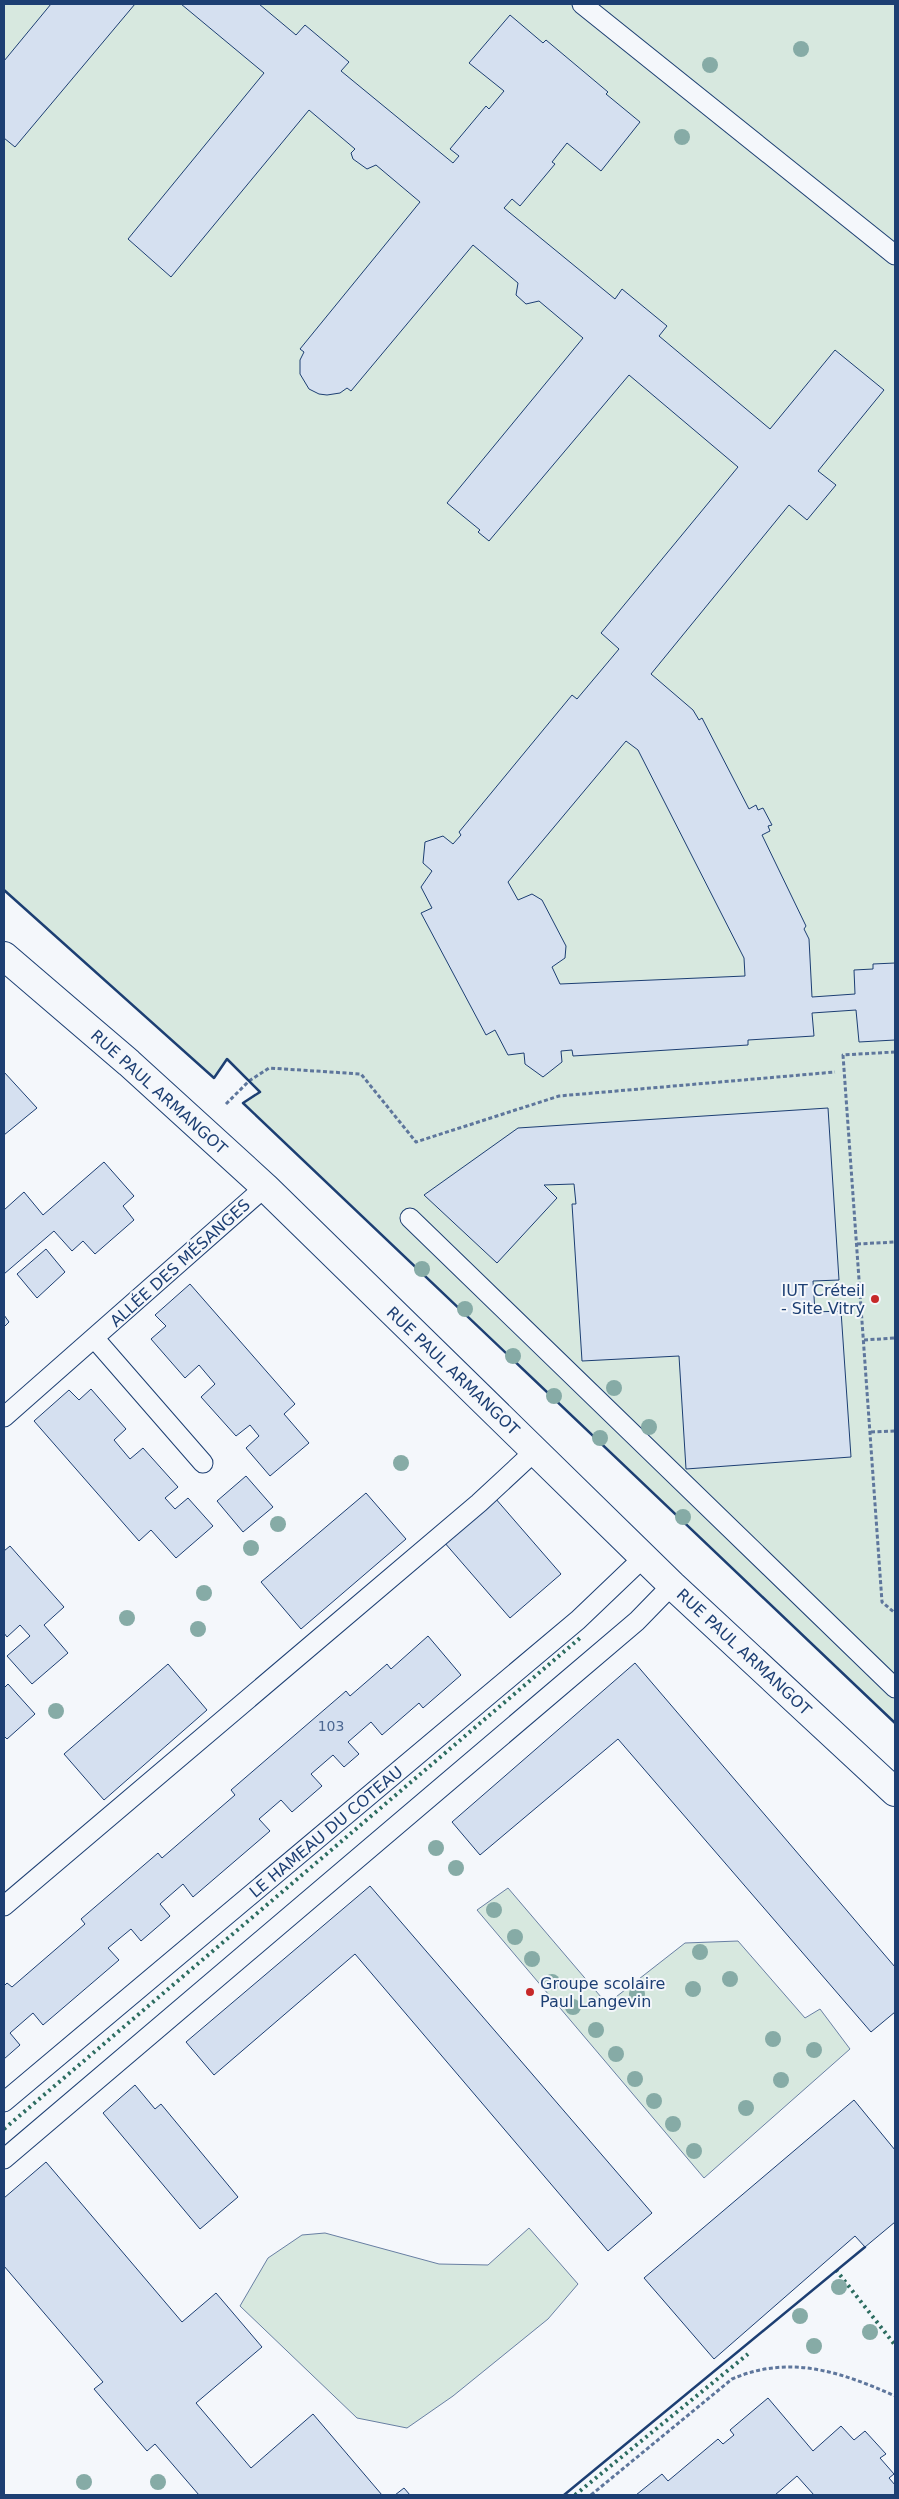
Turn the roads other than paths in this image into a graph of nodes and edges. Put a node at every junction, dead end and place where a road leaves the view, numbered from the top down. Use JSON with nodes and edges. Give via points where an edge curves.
{"nodes":[{"id":1,"x":582,"y":4,"type":"edge"},
{"id":2,"x":895,"y":255,"type":"edge"},
{"id":3,"x":4,"y":956,"type":"edge"},
{"id":4,"x":264,"y":1187,"type":"junction"},
{"id":5,"x":410,"y":1218,"type":"dead end"},
{"id":6,"x":95,"y":1339,"type":"junction"},
{"id":7,"x":4,"y":1417,"type":"edge"},
{"id":8,"x":536,"y":1451,"type":"junction"},
{"id":9,"x":203,"y":1462,"type":"dead end"},
{"id":10,"x":644,"y":1557,"type":"junction"},
{"id":11,"x":672,"y":1585,"type":"junction"},
{"id":12,"x":895,"y":1688,"type":"edge"},
{"id":13,"x":895,"y":1792,"type":"edge"},
{"id":14,"x":4,"y":1906,"type":"edge"},
{"id":15,"x":4,"y":2102,"type":"edge"},
{"id":16,"x":4,"y":2159,"type":"edge"}],
"edges":[{"from":1,"to":2,"type":"lane"},
{"from":3,"to":4,"type":"street","name":"RUE PAUL ARMANGOT","via":[[129,1063]]},
{"from":4,"to":6,"type":"lane","name":"ALLÉE DES MÉSANGES"},
{"from":4,"to":8,"type":"street","name":"RUE PAUL ARMANGOT"},
{"from":5,"to":12,"type":"lane"},
{"from":6,"to":7,"type":"lane","name":"ALLÉE DES MÉSANGES"},
{"from":6,"to":9,"type":"lane","name":"ALLÉE DES MÉSANGES"},
{"from":8,"to":10,"type":"street","name":"RUE PAUL ARMANGOT"},
{"from":8,"to":14,"type":"lane"},
{"from":10,"to":11,"type":"street","name":"RUE PAUL ARMANGOT"},
{"from":10,"to":15,"type":"lane","name":"LE HAMEAU DU COTEAU","via":[[578,1620]]},
{"from":11,"to":13,"type":"street","name":"RUE PAUL ARMANGOT"},
{"from":11,"to":16,"type":"lane","via":[[637,1621]]}]}
